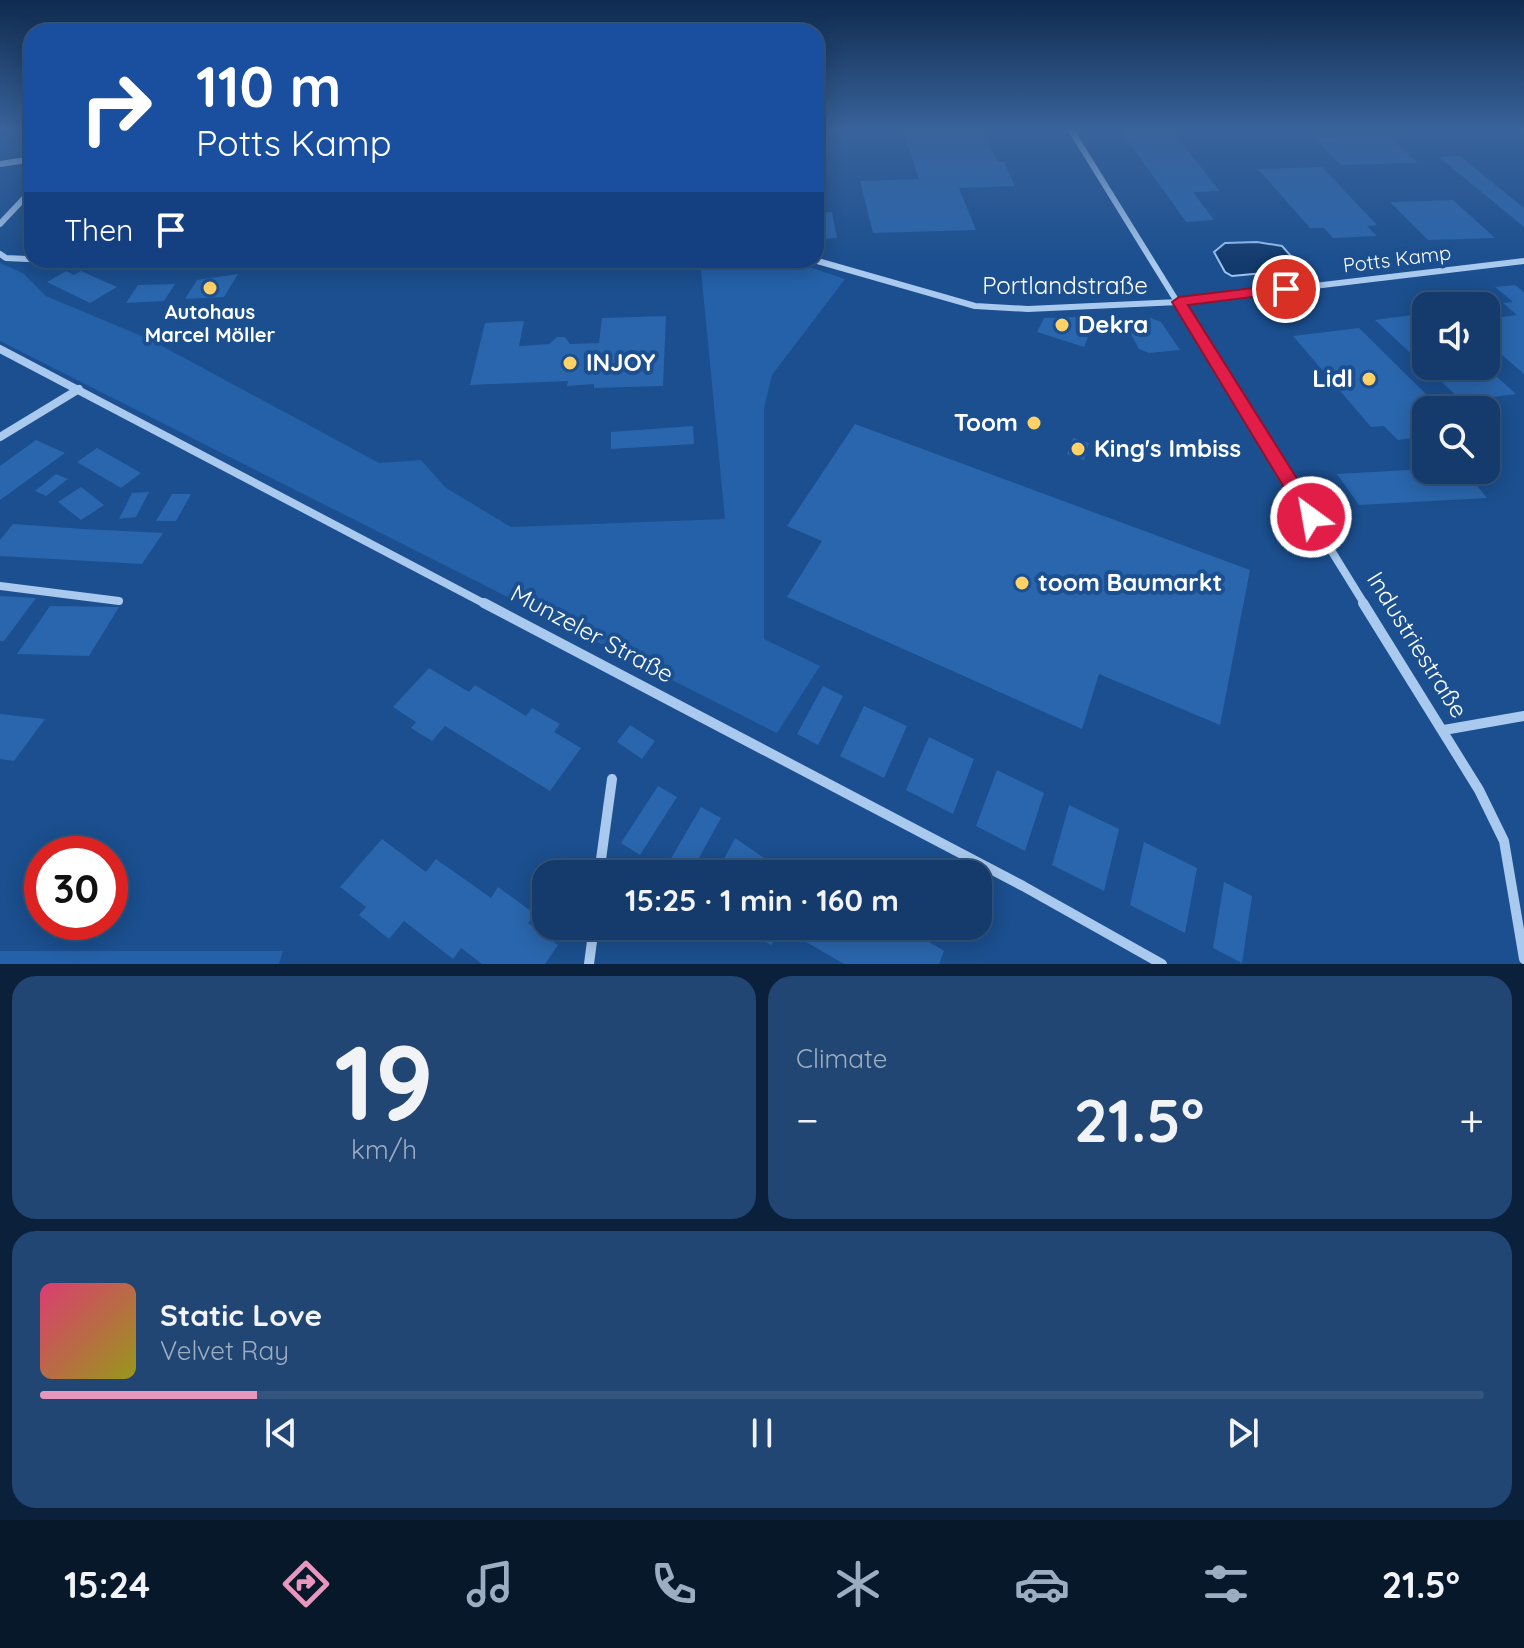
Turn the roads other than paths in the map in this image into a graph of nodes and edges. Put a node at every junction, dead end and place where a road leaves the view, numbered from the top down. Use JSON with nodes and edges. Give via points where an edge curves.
{"nodes":[{"id":1,"x":1099,"y":175,"type":"edge"},
{"id":2,"x":24,"y":198,"type":"edge"},
{"id":3,"x":0,"y":224,"type":"edge"},
{"id":4,"x":0,"y":254,"type":"edge"},
{"id":5,"x":24,"y":259,"type":"edge"},
{"id":6,"x":1524,"y":261,"type":"edge"},
{"id":7,"x":824,"y":263,"type":"edge"},
{"id":8,"x":1179,"y":302,"type":"junction"},
{"id":9,"x":0,"y":349,"type":"edge"},
{"id":10,"x":79,"y":389,"type":"junction"},
{"id":11,"x":0,"y":437,"type":"edge"},
{"id":12,"x":0,"y":586,"type":"edge"},
{"id":13,"x":119,"y":601,"type":"dead end"},
{"id":14,"x":1524,"y":716,"type":"edge"},
{"id":15,"x":1444,"y":730,"type":"junction"},
{"id":16,"x":612,"y":779,"type":"dead end"},
{"id":17,"x":601,"y":860,"type":"edge"},
{"id":18,"x":592,"y":940,"type":"edge"},
{"id":19,"x":1524,"y":959,"type":"edge"},
{"id":20,"x":589,"y":964,"type":"edge"},
{"id":21,"x":1162,"y":964,"type":"edge"}],
"edges":[{"from":1,"to":8,"type":"street","name":"Industriestraße"},
{"from":2,"to":3,"type":"street"},
{"from":4,"to":5,"type":"street"},
{"from":6,"to":8,"type":"street","name":"Potts Kamp"},
{"from":7,"to":8,"type":"street","name":"Portlandstraße","via":[[975,306],[1028,309]]},
{"from":8,"to":15,"type":"street","name":"Industriestraße"},
{"from":9,"to":10,"type":"street","name":"Munzeler Straße"},
{"from":10,"to":11,"type":"street"},
{"from":10,"to":21,"type":"street","name":"Munzeler Straße"},
{"from":12,"to":13,"type":"street"},
{"from":14,"to":15,"type":"street"},
{"from":15,"to":19,"type":"street","name":"Industriestraße","via":[[1504,841]]},
{"from":16,"to":17,"type":"street"},
{"from":18,"to":20,"type":"street"}]}
